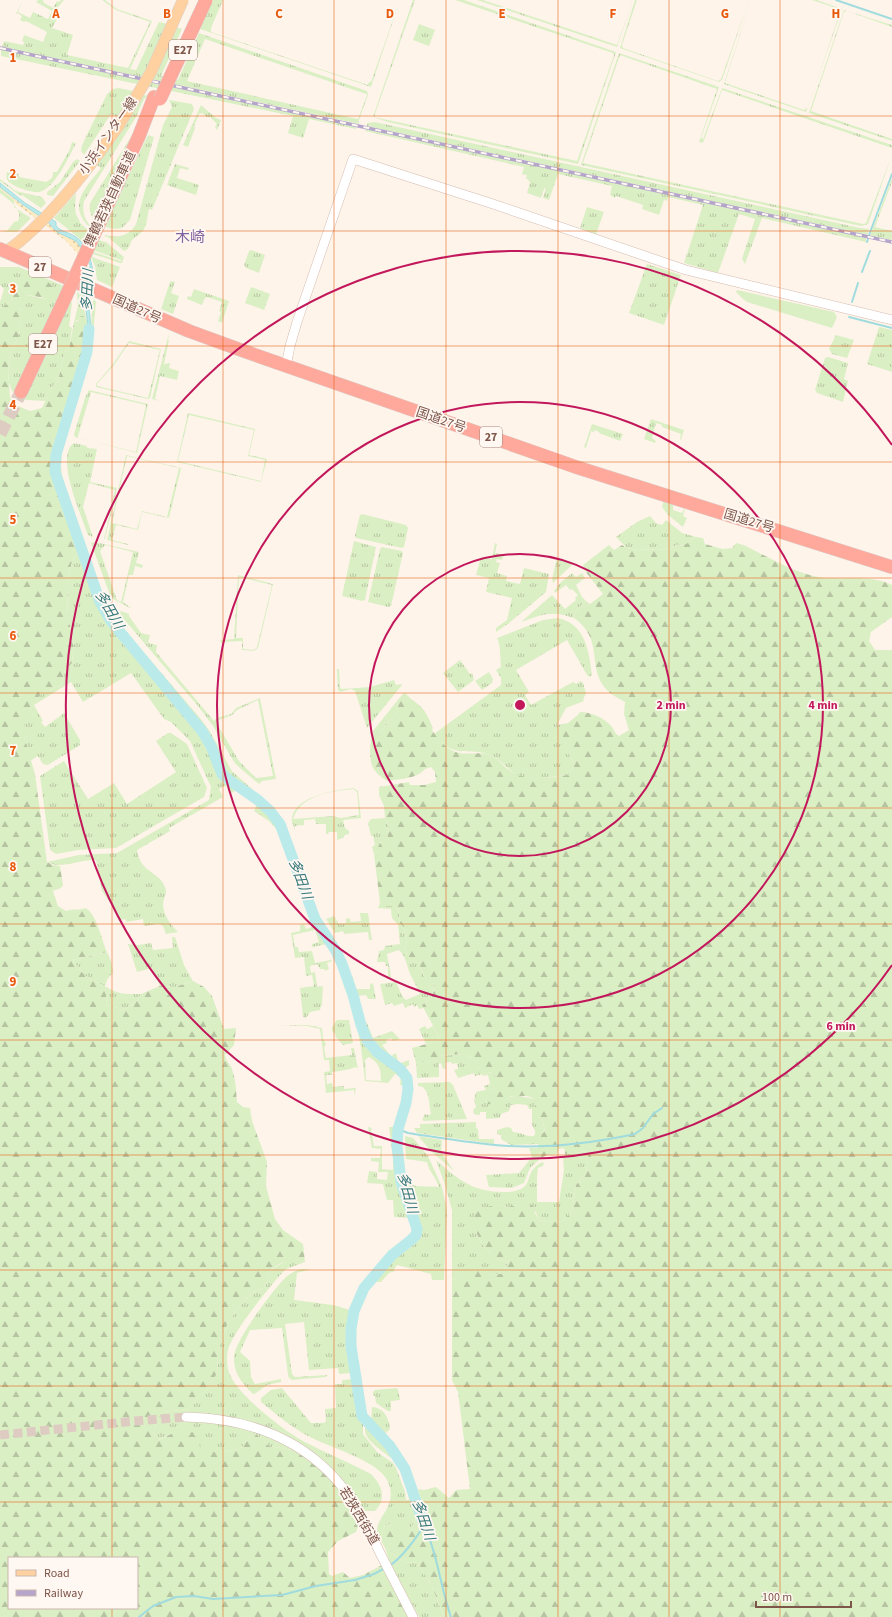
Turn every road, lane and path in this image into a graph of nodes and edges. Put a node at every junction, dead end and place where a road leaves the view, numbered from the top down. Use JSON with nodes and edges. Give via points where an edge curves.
{"nodes":[{"id":1,"x":183,"y":0,"type":"edge"},
{"id":2,"x":198,"y":0,"type":"edge"},
{"id":3,"x":206,"y":0,"type":"edge"},
{"id":4,"x":157,"y":98,"type":"junction"},
{"id":5,"x":3,"y":250,"type":"edge"},
{"id":6,"x":892,"y":320,"type":"edge"},
{"id":7,"x":286,"y":366,"type":"junction"},
{"id":8,"x":21,"y":392,"type":"tunnel mouth"},
{"id":9,"x":892,"y":567,"type":"edge"},
{"id":10,"x":186,"y":1417,"type":"tunnel mouth"},
{"id":11,"x":413,"y":1617,"type":"edge"}],
"edges":[{"from":1,"to":5,"type":"main road","name":"小浜インター線","bridge":true,"via":[[151,72],[119,125],[95,158],[38,224],[23,238]]},
{"from":2,"to":4,"type":"highway","name":"舞鶴若狭自動車道","number":"E27"},
{"from":3,"to":4,"type":"highway","name":"舞鶴若狭自動車道","number":"E27","bridge":true},
{"from":4,"to":8,"type":"highway","name":"舞鶴若狭自動車道","number":"E27","bridge":true},
{"from":5,"to":7,"type":"highway","name":"国道27号","number":"27","via":[[189,332]]},
{"from":6,"to":7,"type":"street","via":[[686,270],[352,159],[297,322]]},
{"from":7,"to":9,"type":"highway","name":"国道27号","number":"27","via":[[569,464]]},
{"from":10,"to":11,"type":"street","name":"若狭西街道","via":[[212,1418],[248,1425],[281,1438],[321,1465],[344,1489],[356,1507]]}]}
